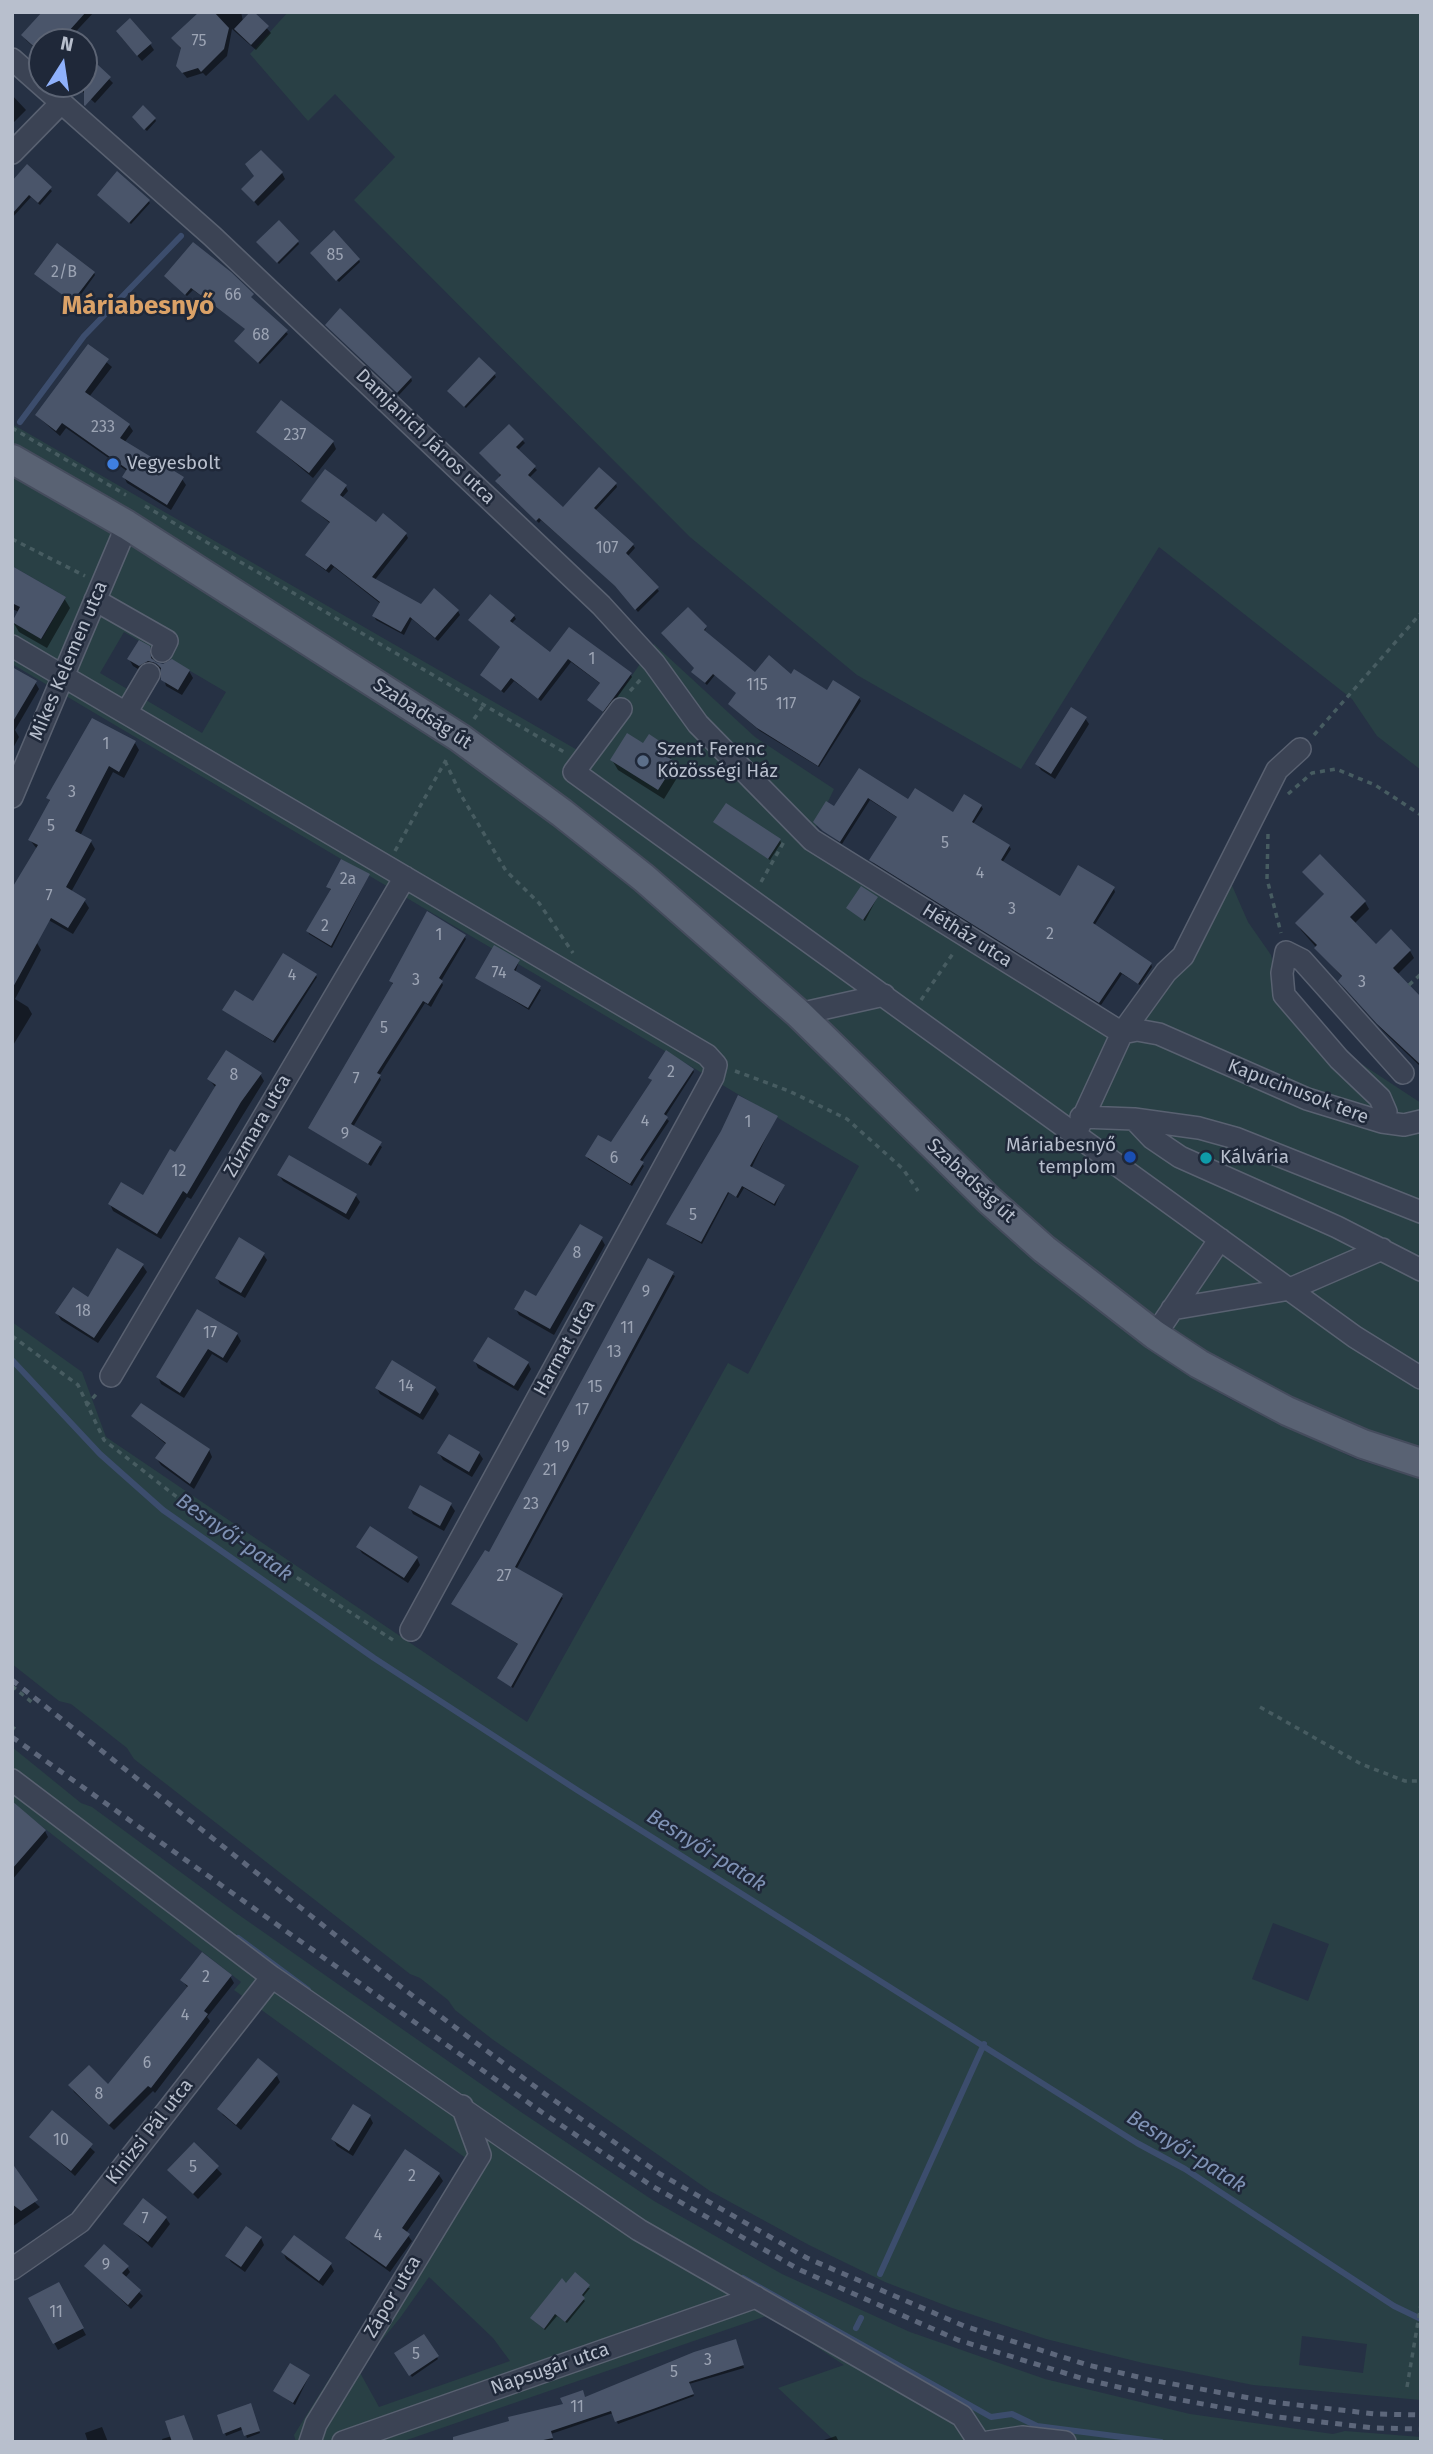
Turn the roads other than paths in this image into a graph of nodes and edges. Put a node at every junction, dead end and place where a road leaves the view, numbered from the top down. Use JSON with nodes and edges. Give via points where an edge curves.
{"nodes":[{"id":1,"x":12,"y":59,"type":"edge"},
{"id":2,"x":60,"y":104,"type":"junction"},
{"id":3,"x":12,"y":153,"type":"edge"},
{"id":4,"x":12,"y":458,"type":"edge"},
{"id":5,"x":134,"y":514,"type":"junction"},
{"id":6,"x":98,"y":592,"type":"junction"},
{"id":7,"x":12,"y":646,"type":"edge"},
{"id":8,"x":162,"y":651,"type":"dead end"},
{"id":9,"x":149,"y":674,"type":"dead end"},
{"id":10,"x":64,"y":676,"type":"junction"},
{"id":11,"x":621,"y":709,"type":"dead end"},
{"id":12,"x":126,"y":713,"type":"junction"},
{"id":13,"x":1300,"y":749,"type":"road end"},
{"id":14,"x":12,"y":797,"type":"edge"},
{"id":15,"x":812,"y":840,"type":"joint"},
{"id":16,"x":396,"y":872,"type":"junction"},
{"id":17,"x":884,"y":995,"type":"junction"},
{"id":18,"x":799,"y":1014,"type":"junction"},
{"id":19,"x":1122,"y":1033,"type":"junction"},
{"id":20,"x":1403,"y":1073,"type":"dead end"},
{"id":21,"x":1134,"y":1119,"type":"junction"},
{"id":22,"x":1421,"y":1121,"type":"edge"},
{"id":23,"x":1381,"y":1122,"type":"junction"},
{"id":24,"x":1078,"y":1126,"type":"junction"},
{"id":25,"x":1421,"y":1212,"type":"edge"},
{"id":26,"x":1220,"y":1239,"type":"junction"},
{"id":27,"x":1382,"y":1249,"type":"junction"},
{"id":28,"x":1421,"y":1270,"type":"edge"},
{"id":29,"x":1290,"y":1289,"type":"junction"},
{"id":30,"x":1172,"y":1310,"type":"junction"},
{"id":31,"x":1155,"y":1335,"type":"junction"},
{"id":32,"x":111,"y":1376,"type":"dead end"},
{"id":33,"x":1421,"y":1378,"type":"edge"},
{"id":34,"x":1421,"y":1463,"type":"edge"},
{"id":35,"x":411,"y":1630,"type":"road end"},
{"id":36,"x":12,"y":1780,"type":"edge"},
{"id":37,"x":272,"y":1977,"type":"junction"},
{"id":38,"x":462,"y":2106,"type":"junction"},
{"id":39,"x":516,"y":2146,"type":"junction"},
{"id":40,"x":480,"y":2155,"type":"junction"},
{"id":41,"x":12,"y":2269,"type":"edge"},
{"id":42,"x":757,"y":2297,"type":"junction"},
{"id":43,"x":1023,"y":2439,"type":"edge"},
{"id":44,"x":310,"y":2442,"type":"edge"},
{"id":45,"x":344,"y":2442,"type":"edge"},
{"id":46,"x":979,"y":2442,"type":"edge"},
{"id":47,"x":988,"y":2442,"type":"edge"},
{"id":48,"x":1065,"y":2442,"type":"edge"}],
"edges":[{"from":1,"to":2,"type":"street","name":"Damjanich János utca"},
{"from":2,"to":3,"type":"street"},
{"from":2,"to":15,"type":"street","name":"Damjanich János utca","via":[[212,236],[601,605],[654,663],[698,724]]},
{"from":4,"to":5,"type":"main road","name":"Szabadság út"},
{"from":5,"to":6,"type":"street","name":"Mikes Kelemen utca"},
{"from":5,"to":18,"type":"main road","name":"Szabadság út","via":[[460,738],[644,878]]},
{"from":6,"to":8,"type":"street","via":[[167,641]]},
{"from":6,"to":10,"type":"street","name":"Mikes Kelemen utca"},
{"from":7,"to":10,"type":"street"},
{"from":9,"to":12,"type":"street"},
{"from":10,"to":12,"type":"street"},
{"from":10,"to":14,"type":"street","name":"Mikes Kelemen utca"},
{"from":11,"to":17,"type":"street","via":[[577,768]]},
{"from":12,"to":16,"type":"street"},
{"from":13,"to":19,"type":"street","via":[[1277,769],[1183,957],[1166,972]]},
{"from":15,"to":19,"type":"street","name":"Hétház utca"},
{"from":16,"to":32,"type":"street","name":"Zúzmara utca"},
{"from":16,"to":35,"type":"street","name":"Harmat utca","via":[[716,1065]]},
{"from":17,"to":18,"type":"street"},
{"from":17,"to":24,"type":"street"},
{"from":18,"to":31,"type":"main road","name":"Szabadság út","via":[[998,1208],[1095,1291]]},
{"from":19,"to":23,"type":"street","name":"Kapucinusok tere","via":[[1159,1034],[1307,1100]]},
{"from":19,"to":24,"type":"street"},
{"from":20,"to":23,"type":"street","name":"Kapucinusok tere","via":[[1302,960],[1286,952],[1284,996],[1380,1098],[1386,1112]]},
{"from":21,"to":24,"type":"street"},
{"from":21,"to":25,"type":"street","via":[[1199,1128],[1235,1139]]},
{"from":21,"to":27,"type":"street","via":[[1180,1157]]},
{"from":22,"to":23,"type":"street","via":[[1404,1125]]},
{"from":24,"to":26,"type":"street"},
{"from":26,"to":29,"type":"street"},
{"from":26,"to":30,"type":"street"},
{"from":27,"to":28,"type":"street"},
{"from":27,"to":29,"type":"street"},
{"from":29,"to":30,"type":"street"},
{"from":29,"to":33,"type":"street"},
{"from":30,"to":31,"type":"street"},
{"from":31,"to":34,"type":"main road","name":"Szabadság út","via":[[1235,1385],[1363,1444]]},
{"from":36,"to":37,"type":"street"},
{"from":37,"to":38,"type":"street"},
{"from":37,"to":41,"type":"street","name":"Kinizsi Pál utca","via":[[80,2222]]},
{"from":38,"to":39,"type":"street"},
{"from":38,"to":40,"type":"street"},
{"from":39,"to":40,"type":"street"},
{"from":39,"to":42,"type":"street","via":[[639,2230]]},
{"from":40,"to":44,"type":"street","name":"Zápor utca","via":[[316,2424]]},
{"from":42,"to":45,"type":"street","name":"Napsugár utca"},
{"from":42,"to":46,"type":"street","via":[[962,2416]]},
{"from":43,"to":47,"type":"street"},
{"from":43,"to":48,"type":"street"}]}
